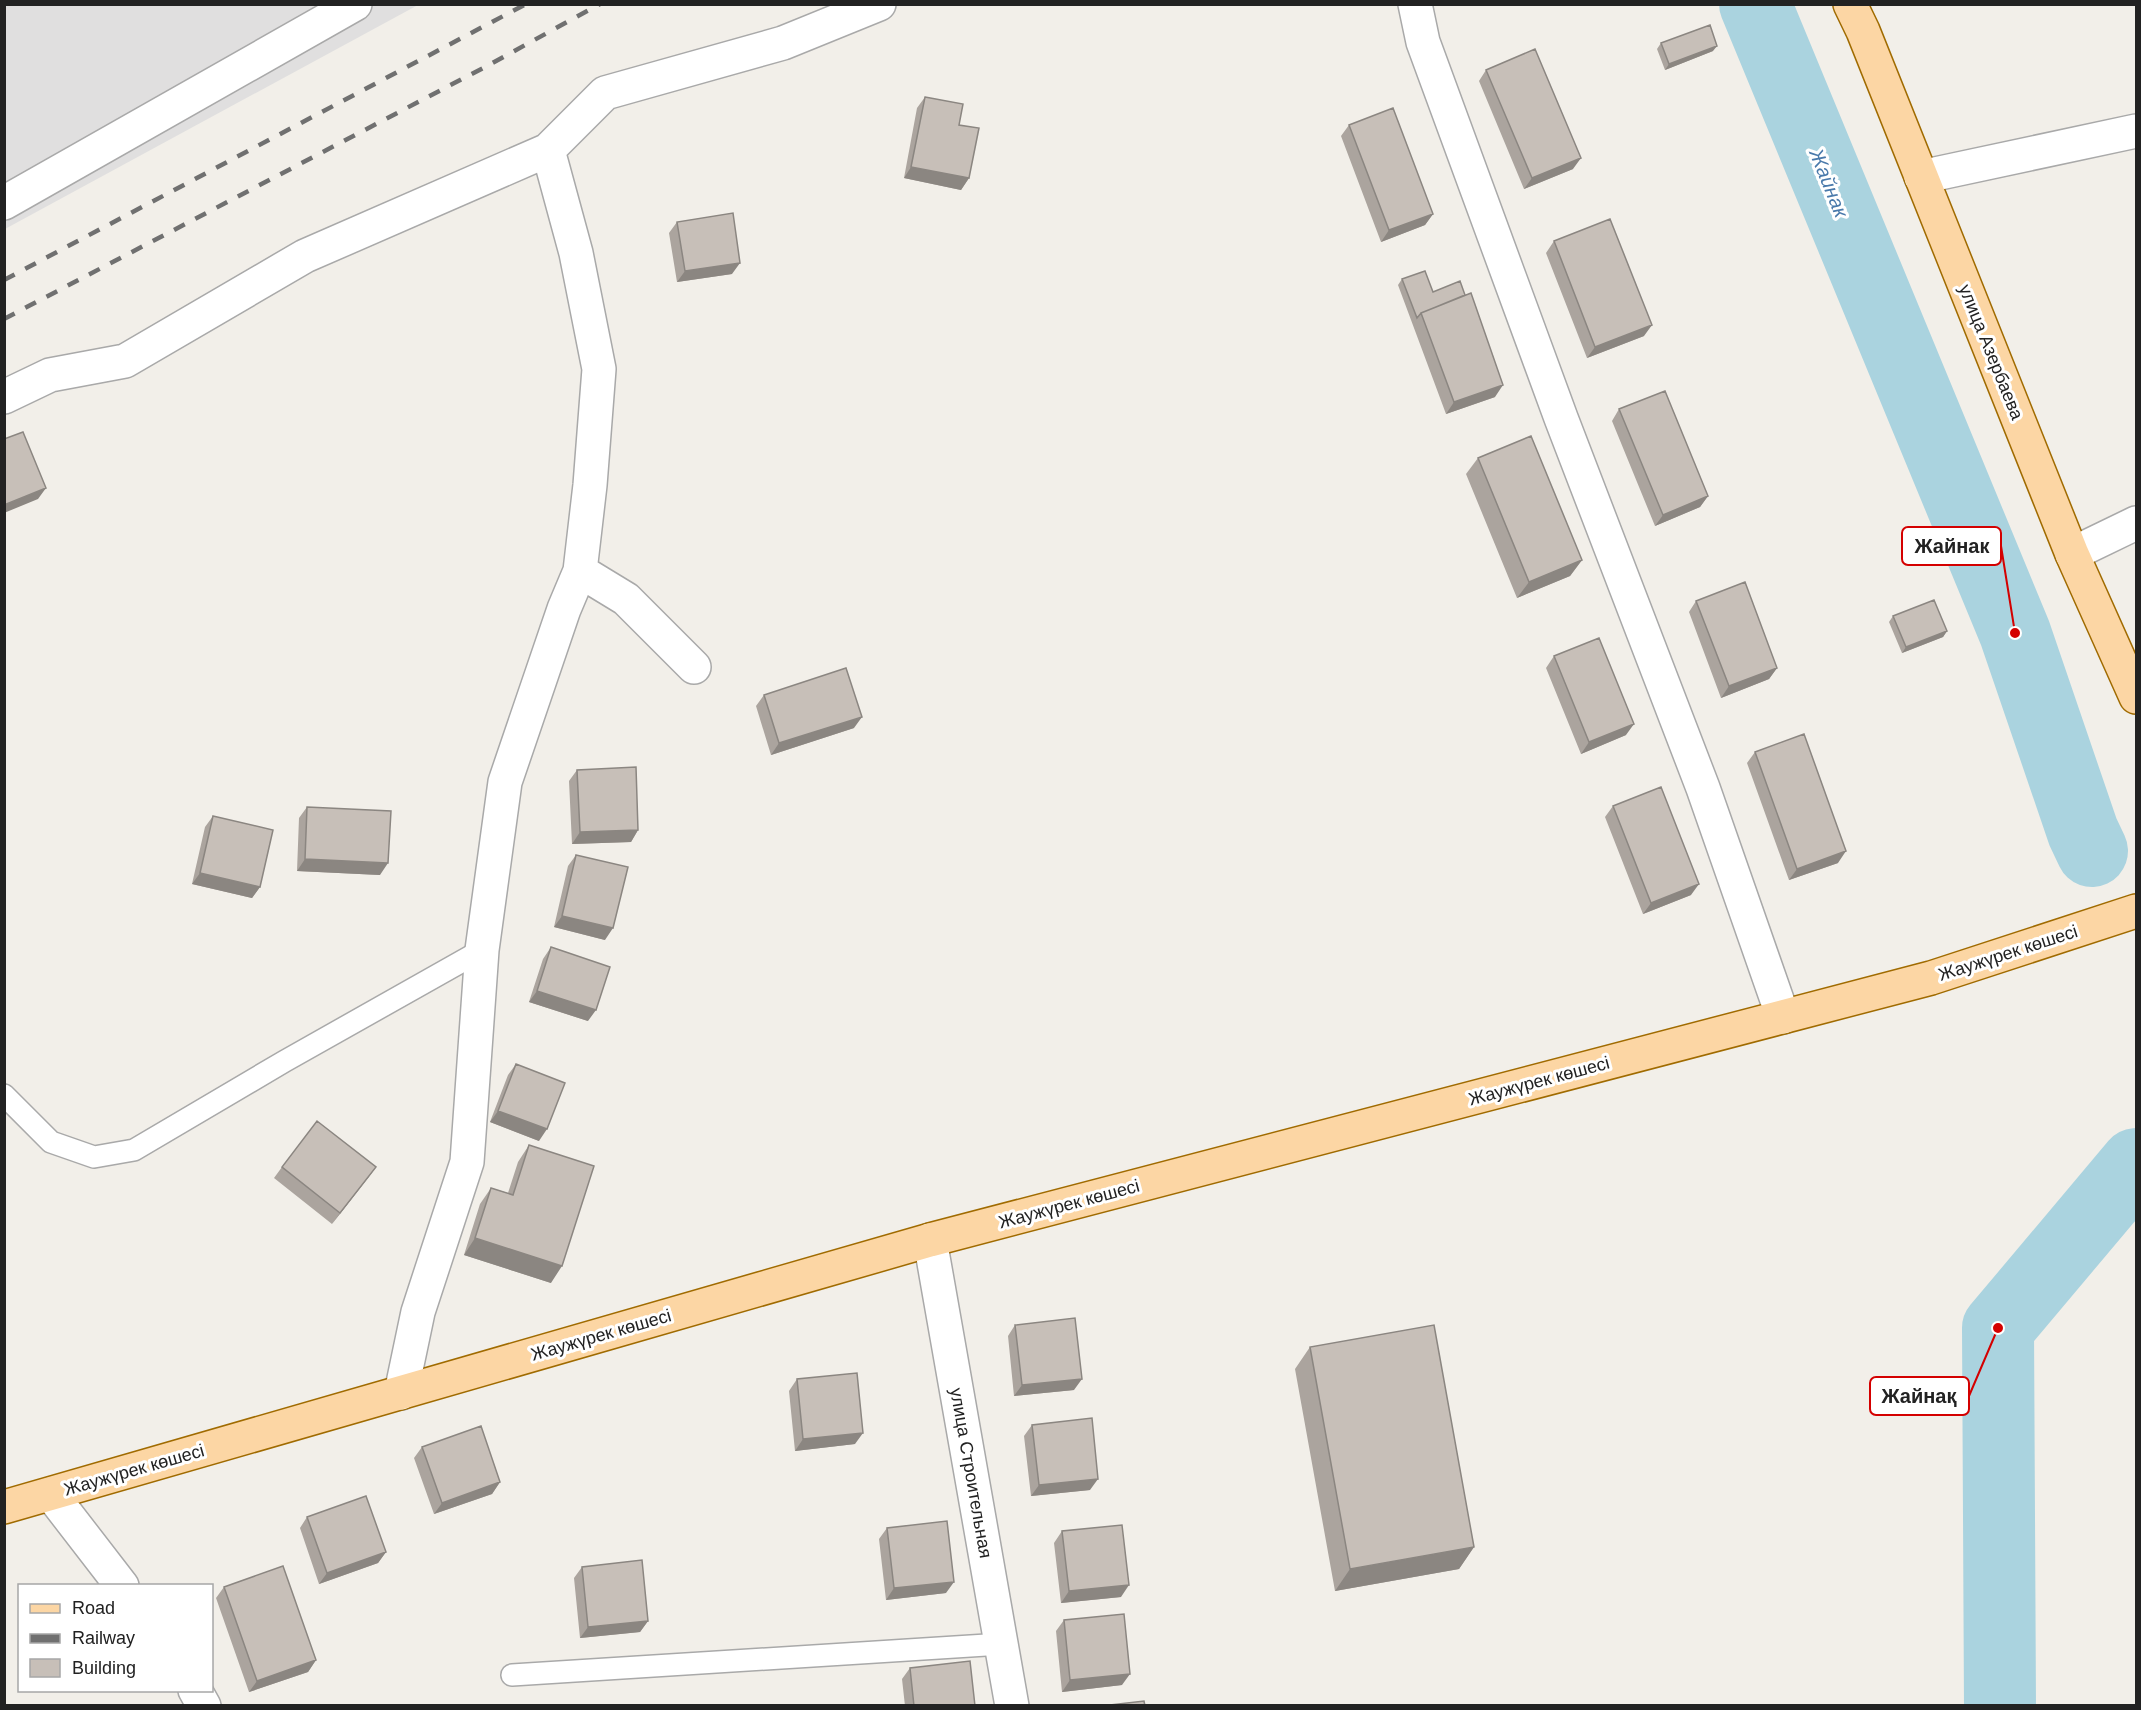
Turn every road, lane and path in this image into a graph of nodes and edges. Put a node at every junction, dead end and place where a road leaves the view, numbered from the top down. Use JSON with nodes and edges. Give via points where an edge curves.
{"nodes":[{"id":1,"x":355,"y":4,"type":"edge"},
{"id":2,"x":879,"y":4,"type":"edge"},
{"id":3,"x":1415,"y":4,"type":"edge"},
{"id":4,"x":1850,"y":4,"type":"edge"},
{"id":5,"x":2136,"y":131,"type":"edge"},
{"id":6,"x":548,"y":150,"type":"junction"},
{"id":7,"x":1921,"y":177,"type":"junction"},
{"id":8,"x":4,"y":202,"type":"edge"},
{"id":9,"x":4,"y":397,"type":"edge"},
{"id":10,"x":2136,"y":523,"type":"edge"},
{"id":11,"x":2072,"y":554,"type":"junction"},
{"id":12,"x":580,"y":571,"type":"junction"},
{"id":13,"x":694,"y":668,"type":"dead end"},
{"id":14,"x":2136,"y":697,"type":"edge"},
{"id":15,"x":2136,"y":911,"type":"edge"},
{"id":16,"x":482,"y":950,"type":"junction"},
{"id":17,"x":1783,"y":1017,"type":"junction"},
{"id":18,"x":4,"y":1095,"type":"edge"},
{"id":19,"x":930,"y":1240,"type":"junction"},
{"id":20,"x":401,"y":1393,"type":"junction"},
{"id":21,"x":51,"y":1494,"type":"junction"},
{"id":22,"x":4,"y":1507,"type":"edge"},
{"id":23,"x":120,"y":1584,"type":"edge"},
{"id":24,"x":1002,"y":1644,"type":"junction"},
{"id":25,"x":512,"y":1676,"type":"dead end"},
{"id":26,"x":196,"y":1692,"type":"edge"},
{"id":27,"x":204,"y":1706,"type":"edge"},
{"id":28,"x":1012,"y":1706,"type":"edge"}],
"edges":[{"from":1,"to":8,"type":"street"},
{"from":2,"to":6,"type":"street","via":[[783,43],[605,93]]},
{"from":3,"to":17,"type":"street","via":[[1423,42],[1703,788]]},
{"from":4,"to":7,"type":"main road","name":"улица Азербаева"},
{"from":5,"to":7,"type":"street"},
{"from":6,"to":9,"type":"street","via":[[305,256],[125,361],[50,375]]},
{"from":6,"to":12,"type":"street","via":[[576,252],[599,369]]},
{"from":7,"to":11,"type":"main road","name":"улица Азербаева"},
{"from":10,"to":11,"type":"street"},
{"from":11,"to":14,"type":"main road","name":"улица Азербаева"},
{"from":12,"to":13,"type":"street","via":[[626,599]]},
{"from":12,"to":16,"type":"street","via":[[505,782]]},
{"from":15,"to":17,"type":"main road","name":"Жаужүрек көшесі","via":[[1931,978]]},
{"from":16,"to":18,"type":"lane","via":[[134,1150],[94,1157],[51,1142]]},
{"from":16,"to":20,"type":"street","via":[[467,1162],[418,1312]]},
{"from":17,"to":19,"type":"main road","name":"Жаужүрек көшесі"},
{"from":19,"to":20,"type":"main road","name":"Жаужүрек көшесі"},
{"from":19,"to":24,"type":"street","name":"улица Строительная"},
{"from":20,"to":21,"type":"main road","name":"Жаужүрек көшесі"},
{"from":21,"to":22,"type":"main road","name":"Жаужүрек көшесі"},
{"from":21,"to":23,"type":"street"},
{"from":24,"to":25,"type":"lane"},
{"from":24,"to":28,"type":"street","name":"улица Строительная"},
{"from":26,"to":27,"type":"street"}]}
